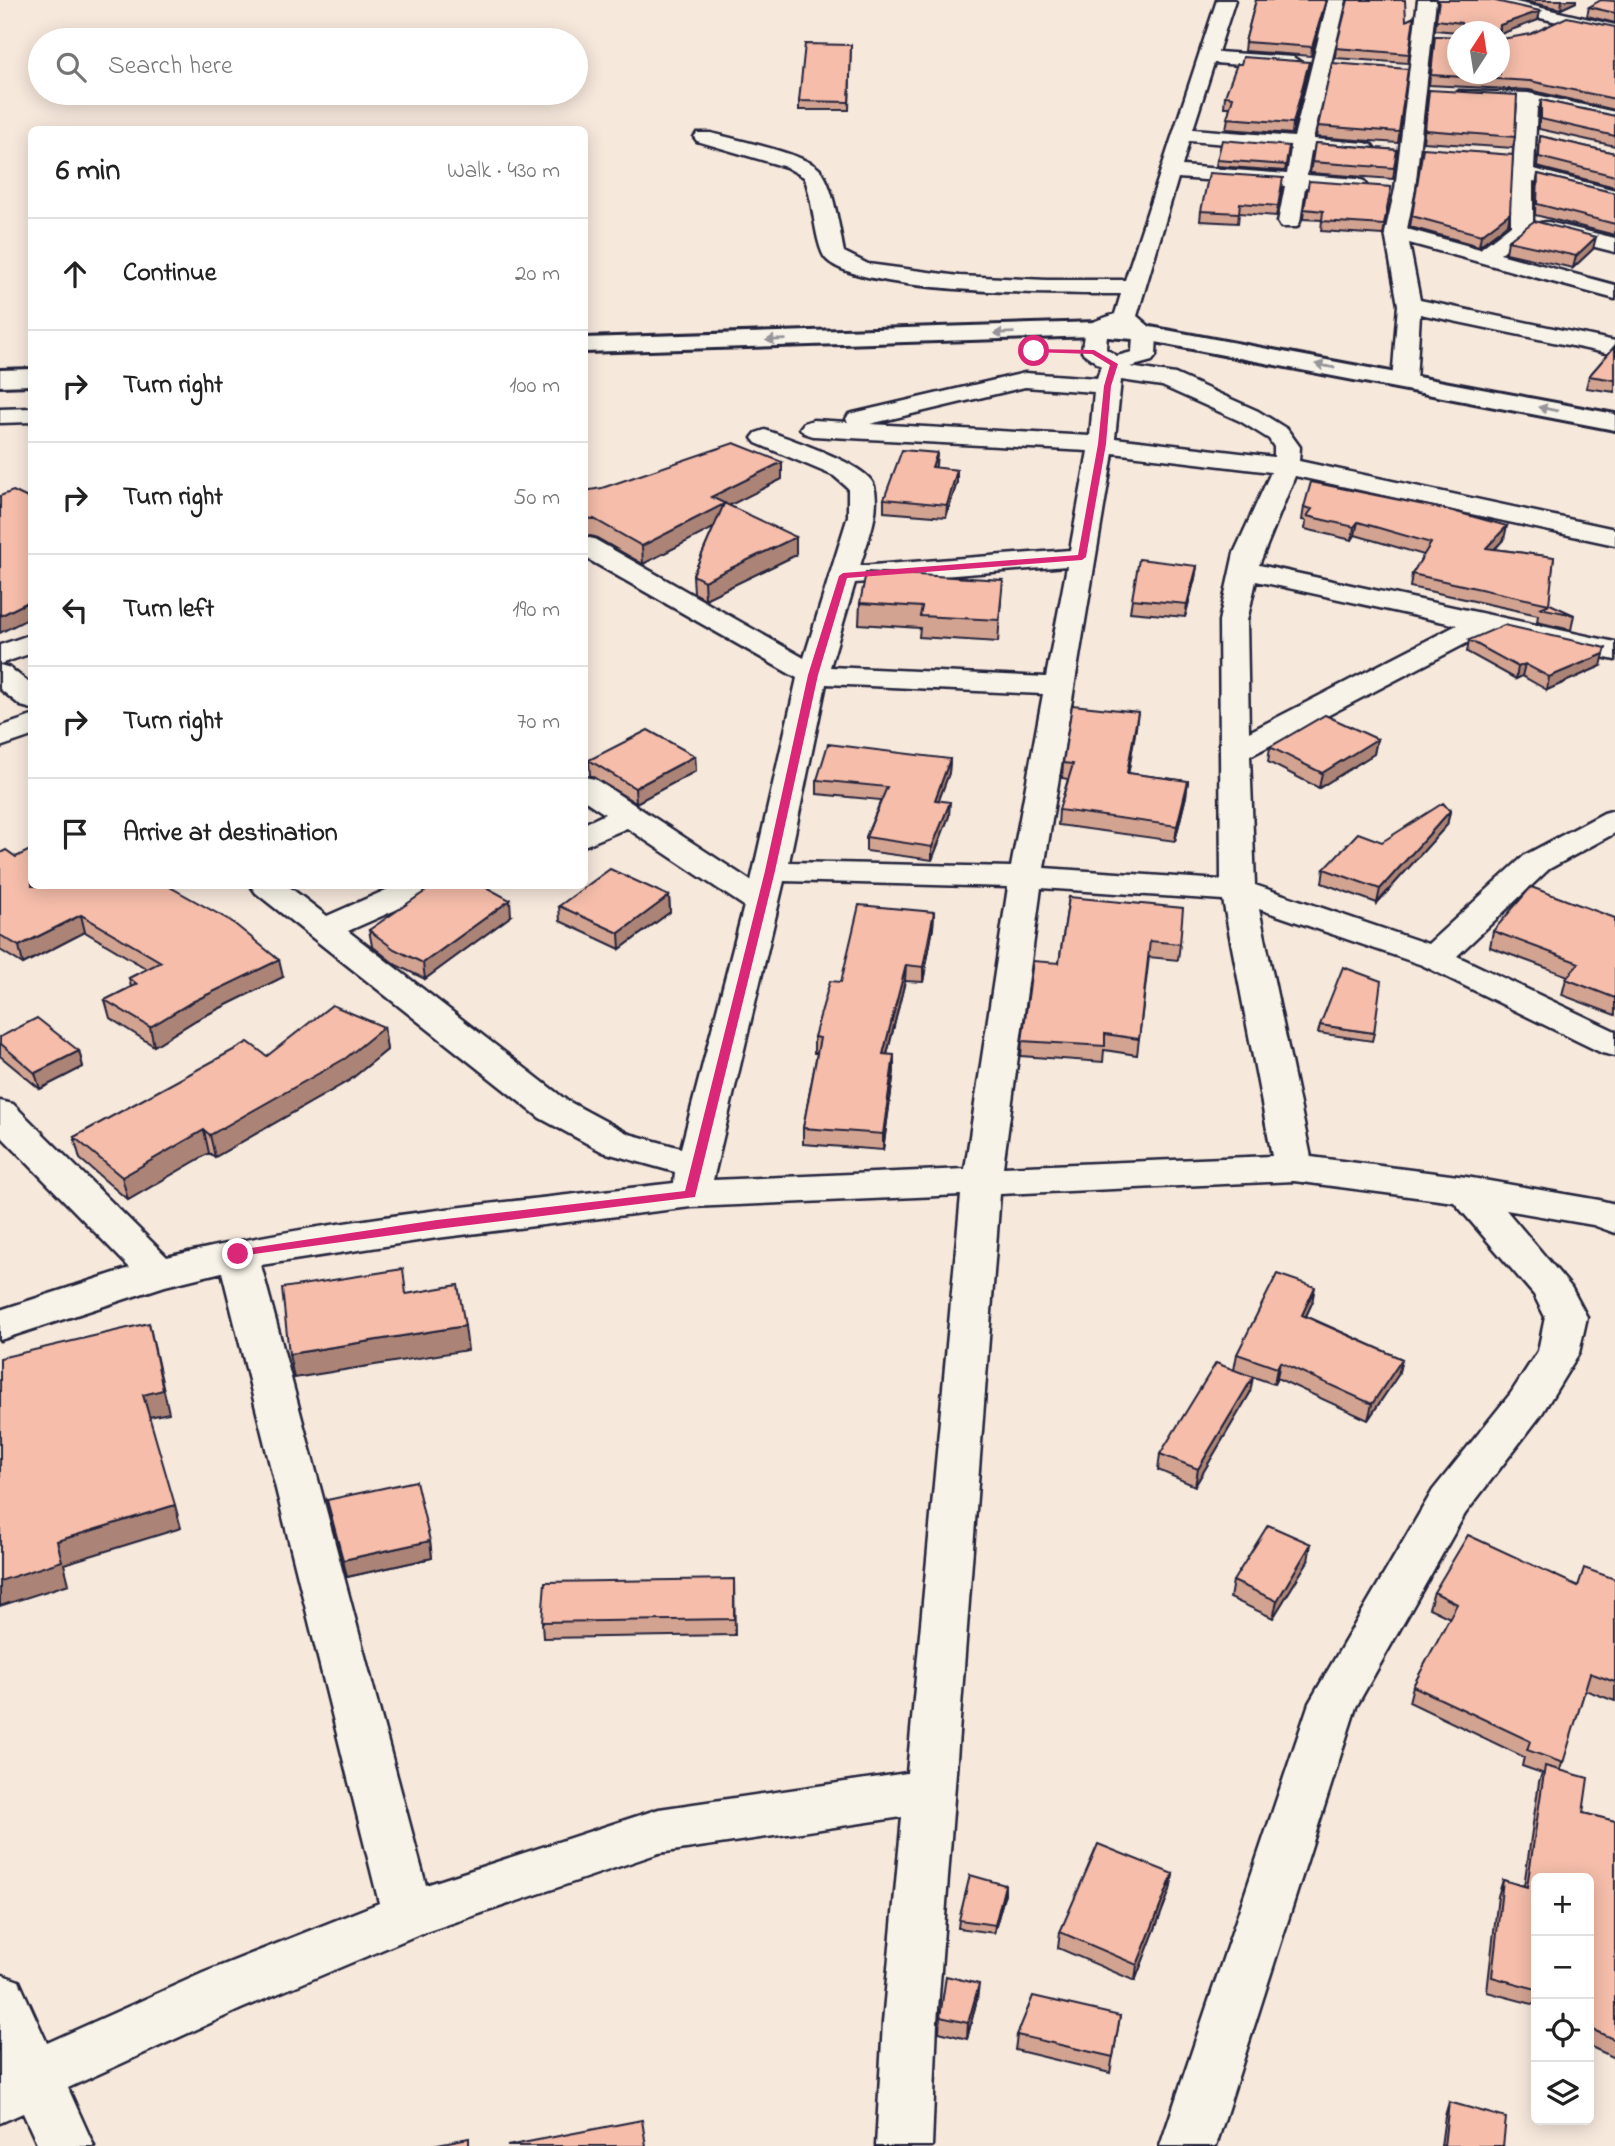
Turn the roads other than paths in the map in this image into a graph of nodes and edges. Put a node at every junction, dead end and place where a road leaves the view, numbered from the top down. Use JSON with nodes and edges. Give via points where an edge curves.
{"nodes":[{"id":1,"x":1226,"y":0,"type":"edge"},
{"id":2,"x":1337,"y":0,"type":"edge"},
{"id":3,"x":1427,"y":0,"type":"edge"},
{"id":4,"x":1485,"y":0,"type":"edge"},
{"id":5,"x":1592,"y":5,"type":"edge"},
{"id":6,"x":1563,"y":18,"type":"junction"},
{"id":7,"x":1615,"y":30,"type":"edge"},
{"id":8,"x":1533,"y":32,"type":"edge"},
{"id":9,"x":1423,"y":37,"type":"junction"},
{"id":10,"x":1446,"y":38,"type":"edge"},
{"id":11,"x":1207,"y":57,"type":"junction"},
{"id":12,"x":1321,"y":65,"type":"junction"},
{"id":13,"x":1345,"y":67,"type":"edge"},
{"id":14,"x":1394,"y":71,"type":"edge"},
{"id":15,"x":1428,"y":88,"type":"junction"},
{"id":16,"x":1528,"y":99,"type":"junction"},
{"id":17,"x":1615,"y":118,"type":"edge"},
{"id":18,"x":1181,"y":134,"type":"junction"},
{"id":19,"x":1526,"y":135,"type":"junction"},
{"id":20,"x":705,"y":136,"type":"dead end"},
{"id":21,"x":1552,"y":141,"type":"edge"},
{"id":22,"x":1302,"y":144,"type":"junction"},
{"id":23,"x":1398,"y":151,"type":"junction"},
{"id":24,"x":1434,"y":151,"type":"edge"},
{"id":25,"x":1499,"y":156,"type":"edge"},
{"id":26,"x":1525,"y":165,"type":"junction"},
{"id":27,"x":1170,"y":171,"type":"junction"},
{"id":28,"x":1296,"y":180,"type":"junction"},
{"id":29,"x":1391,"y":188,"type":"junction"},
{"id":30,"x":1615,"y":196,"type":"edge"},
{"id":31,"x":1523,"y":221,"type":"junction"},
{"id":32,"x":1289,"y":222,"type":"dead end"},
{"id":33,"x":1396,"y":233,"type":"junction"},
{"id":34,"x":1615,"y":245,"type":"edge"},
{"id":35,"x":1483,"y":257,"type":"junction"},
{"id":36,"x":1136,"y":287,"type":"junction"},
{"id":37,"x":1615,"y":292,"type":"edge"},
{"id":38,"x":1409,"y":305,"type":"junction"},
{"id":39,"x":588,"y":345,"type":"edge"},
{"id":40,"x":1615,"y":348,"type":"edge"},
{"id":41,"x":1117,"y":351,"type":"junction"},
{"id":42,"x":28,"y":360,"type":"edge"},
{"id":43,"x":0,"y":361,"type":"edge"},
{"id":44,"x":588,"y":362,"type":"edge"},
{"id":45,"x":0,"y":377,"type":"edge"},
{"id":46,"x":28,"y":377,"type":"edge"},
{"id":47,"x":1404,"y":381,"type":"junction"},
{"id":48,"x":1615,"y":422,"type":"edge"},
{"id":49,"x":813,"y":428,"type":"junction"},
{"id":50,"x":1615,"y":440,"type":"edge"},
{"id":51,"x":1102,"y":444,"type":"junction"},
{"id":52,"x":1286,"y":466,"type":"junction"},
{"id":53,"x":1615,"y":537,"type":"edge"},
{"id":54,"x":588,"y":547,"type":"edge"},
{"id":55,"x":1082,"y":557,"type":"junction"},
{"id":56,"x":1244,"y":570,"type":"junction"},
{"id":57,"x":843,"y":576,"type":"junction"},
{"id":58,"x":1485,"y":622,"type":"junction"},
{"id":59,"x":28,"y":644,"type":"edge"},
{"id":60,"x":1615,"y":651,"type":"edge"},
{"id":61,"x":0,"y":655,"type":"edge"},
{"id":62,"x":0,"y":674,"type":"edge"},
{"id":63,"x":813,"y":675,"type":"junction"},
{"id":64,"x":1058,"y":686,"type":"junction"},
{"id":65,"x":28,"y":697,"type":"edge"},
{"id":66,"x":28,"y":727,"type":"edge"},
{"id":67,"x":0,"y":738,"type":"edge"},
{"id":68,"x":1234,"y":752,"type":"junction"},
{"id":69,"x":588,"y":789,"type":"edge"},
{"id":70,"x":629,"y":815,"type":"junction"},
{"id":71,"x":1615,"y":820,"type":"edge"},
{"id":72,"x":588,"y":834,"type":"edge"},
{"id":73,"x":770,"y":871,"type":"junction"},
{"id":74,"x":1026,"y":877,"type":"junction"},
{"id":75,"x":272,"y":889,"type":"edge"},
{"id":76,"x":415,"y":889,"type":"edge"},
{"id":77,"x":1238,"y":891,"type":"junction"},
{"id":78,"x":762,"y":903,"type":"junction"},
{"id":79,"x":324,"y":929,"type":"junction"},
{"id":80,"x":1434,"y":958,"type":"junction"},
{"id":81,"x":1615,"y":1045,"type":"edge"},
{"id":82,"x":0,"y":1113,"type":"edge"},
{"id":83,"x":1294,"y":1168,"type":"junction"},
{"id":84,"x":693,"y":1180,"type":"junction"},
{"id":85,"x":982,"y":1182,"type":"junction"},
{"id":86,"x":1466,"y":1190,"type":"junction"},
{"id":87,"x":1610,"y":1210,"type":"edge"},
{"id":88,"x":238,"y":1254,"type":"junction"},
{"id":89,"x":159,"y":1273,"type":"junction"},
{"id":90,"x":0,"y":1325,"type":"edge"},
{"id":91,"x":930,"y":1791,"type":"junction"},
{"id":92,"x":408,"y":1915,"type":"junction"},
{"id":93,"x":0,"y":1999,"type":"edge"},
{"id":94,"x":18,"y":2086,"type":"edge"},
{"id":95,"x":66,"y":2146,"type":"edge"},
{"id":96,"x":904,"y":2146,"type":"edge"},
{"id":97,"x":1188,"y":2146,"type":"edge"}],
"edges":[{"from":1,"to":11,"type":"street"},
{"from":2,"to":12,"type":"street"},
{"from":3,"to":9,"type":"street"},
{"from":4,"to":6,"type":"street"},
{"from":5,"to":6,"type":"street"},
{"from":6,"to":7,"type":"street"},
{"from":6,"to":8,"type":"street"},
{"from":9,"to":10,"type":"street"},
{"from":9,"to":15,"type":"street"},
{"from":11,"to":12,"type":"street"},
{"from":11,"to":18,"type":"street"},
{"from":12,"to":13,"type":"street"},
{"from":12,"to":22,"type":"street"},
{"from":14,"to":15,"type":"street"},
{"from":15,"to":16,"type":"street"},
{"from":15,"to":23,"type":"street"},
{"from":16,"to":17,"type":"street"},
{"from":16,"to":19,"type":"street"},
{"from":18,"to":22,"type":"street"},
{"from":18,"to":27,"type":"street"},
{"from":19,"to":21,"type":"street"},
{"from":19,"to":26,"type":"street"},
{"from":20,"to":36,"type":"street","via":[[812,173],[834,255],[855,268],[987,286]]},
{"from":22,"to":23,"type":"street"},
{"from":22,"to":28,"type":"street"},
{"from":23,"to":24,"type":"street"},
{"from":23,"to":29,"type":"street"},
{"from":25,"to":26,"type":"street"},
{"from":26,"to":30,"type":"street"},
{"from":26,"to":31,"type":"street"},
{"from":27,"to":28,"type":"street"},
{"from":27,"to":36,"type":"street"},
{"from":28,"to":29,"type":"street"},
{"from":28,"to":32,"type":"street"},
{"from":29,"to":33,"type":"street"},
{"from":31,"to":34,"type":"street"},
{"from":31,"to":35,"type":"street","via":[[1519,232]]},
{"from":33,"to":35,"type":"street"},
{"from":33,"to":38,"type":"street"},
{"from":35,"to":37,"type":"street"},
{"from":36,"to":41,"type":"street"},
{"from":38,"to":40,"type":"street"},
{"from":38,"to":47,"type":"street"},
{"from":41,"to":39,"type":"main road","one_way":true},
{"from":41,"to":44,"type":"main road"},
{"from":47,"to":41,"type":"main road","one_way":true},
{"from":41,"to":49,"type":"street","via":[[1025,380]]},
{"from":41,"to":50,"type":"main road"},
{"from":41,"to":51,"type":"street"},
{"from":41,"to":52,"type":"street","via":[[1278,434],[1287,447]]},
{"from":42,"to":43,"type":"main road"},
{"from":45,"to":46,"type":"main road"},
{"from":48,"to":47,"type":"main road","one_way":true},
{"from":49,"to":51,"type":"street"},
{"from":49,"to":57,"type":"street","via":[[752,442],[843,471],[861,485],[861,516]]},
{"from":51,"to":52,"type":"street"},
{"from":51,"to":55,"type":"street"},
{"from":52,"to":53,"type":"street"},
{"from":52,"to":56,"type":"street"},
{"from":54,"to":63,"type":"street"},
{"from":55,"to":57,"type":"street"},
{"from":55,"to":64,"type":"street"},
{"from":56,"to":58,"type":"street"},
{"from":56,"to":68,"type":"street","via":[[1233,621]]},
{"from":57,"to":63,"type":"street"},
{"from":58,"to":60,"type":"street"},
{"from":58,"to":68,"type":"street"},
{"from":59,"to":61,"type":"street"},
{"from":62,"to":65,"type":"street"},
{"from":63,"to":64,"type":"street"},
{"from":63,"to":73,"type":"street"},
{"from":64,"to":74,"type":"street"},
{"from":66,"to":67,"type":"street"},
{"from":68,"to":77,"type":"street"},
{"from":69,"to":70,"type":"street"},
{"from":70,"to":72,"type":"street"},
{"from":70,"to":78,"type":"street"},
{"from":71,"to":80,"type":"street","via":[[1537,862]]},
{"from":73,"to":74,"type":"street"},
{"from":73,"to":78,"type":"street"},
{"from":74,"to":77,"type":"street"},
{"from":74,"to":85,"type":"street"},
{"from":75,"to":79,"type":"street"},
{"from":76,"to":79,"type":"street"},
{"from":77,"to":80,"type":"street"},
{"from":77,"to":83,"type":"street"},
{"from":78,"to":84,"type":"street"},
{"from":79,"to":84,"type":"street","via":[[553,1109]]},
{"from":80,"to":81,"type":"street"},
{"from":82,"to":89,"type":"street"},
{"from":83,"to":85,"type":"street"},
{"from":83,"to":86,"type":"street"},
{"from":84,"to":85,"type":"street"},
{"from":84,"to":88,"type":"street"},
{"from":85,"to":91,"type":"street"},
{"from":86,"to":87,"type":"street"},
{"from":86,"to":97,"type":"street","via":[[1551,1287],[1566,1317],[1558,1353],[1449,1502],[1334,1703]]},
{"from":88,"to":89,"type":"street"},
{"from":88,"to":92,"type":"street"},
{"from":89,"to":90,"type":"street"},
{"from":91,"to":92,"type":"street","via":[[659,1831]]},
{"from":91,"to":96,"type":"street"},
{"from":92,"to":94,"type":"street","via":[[222,1991]]},
{"from":93,"to":94,"type":"street"},
{"from":94,"to":95,"type":"street"}]}
